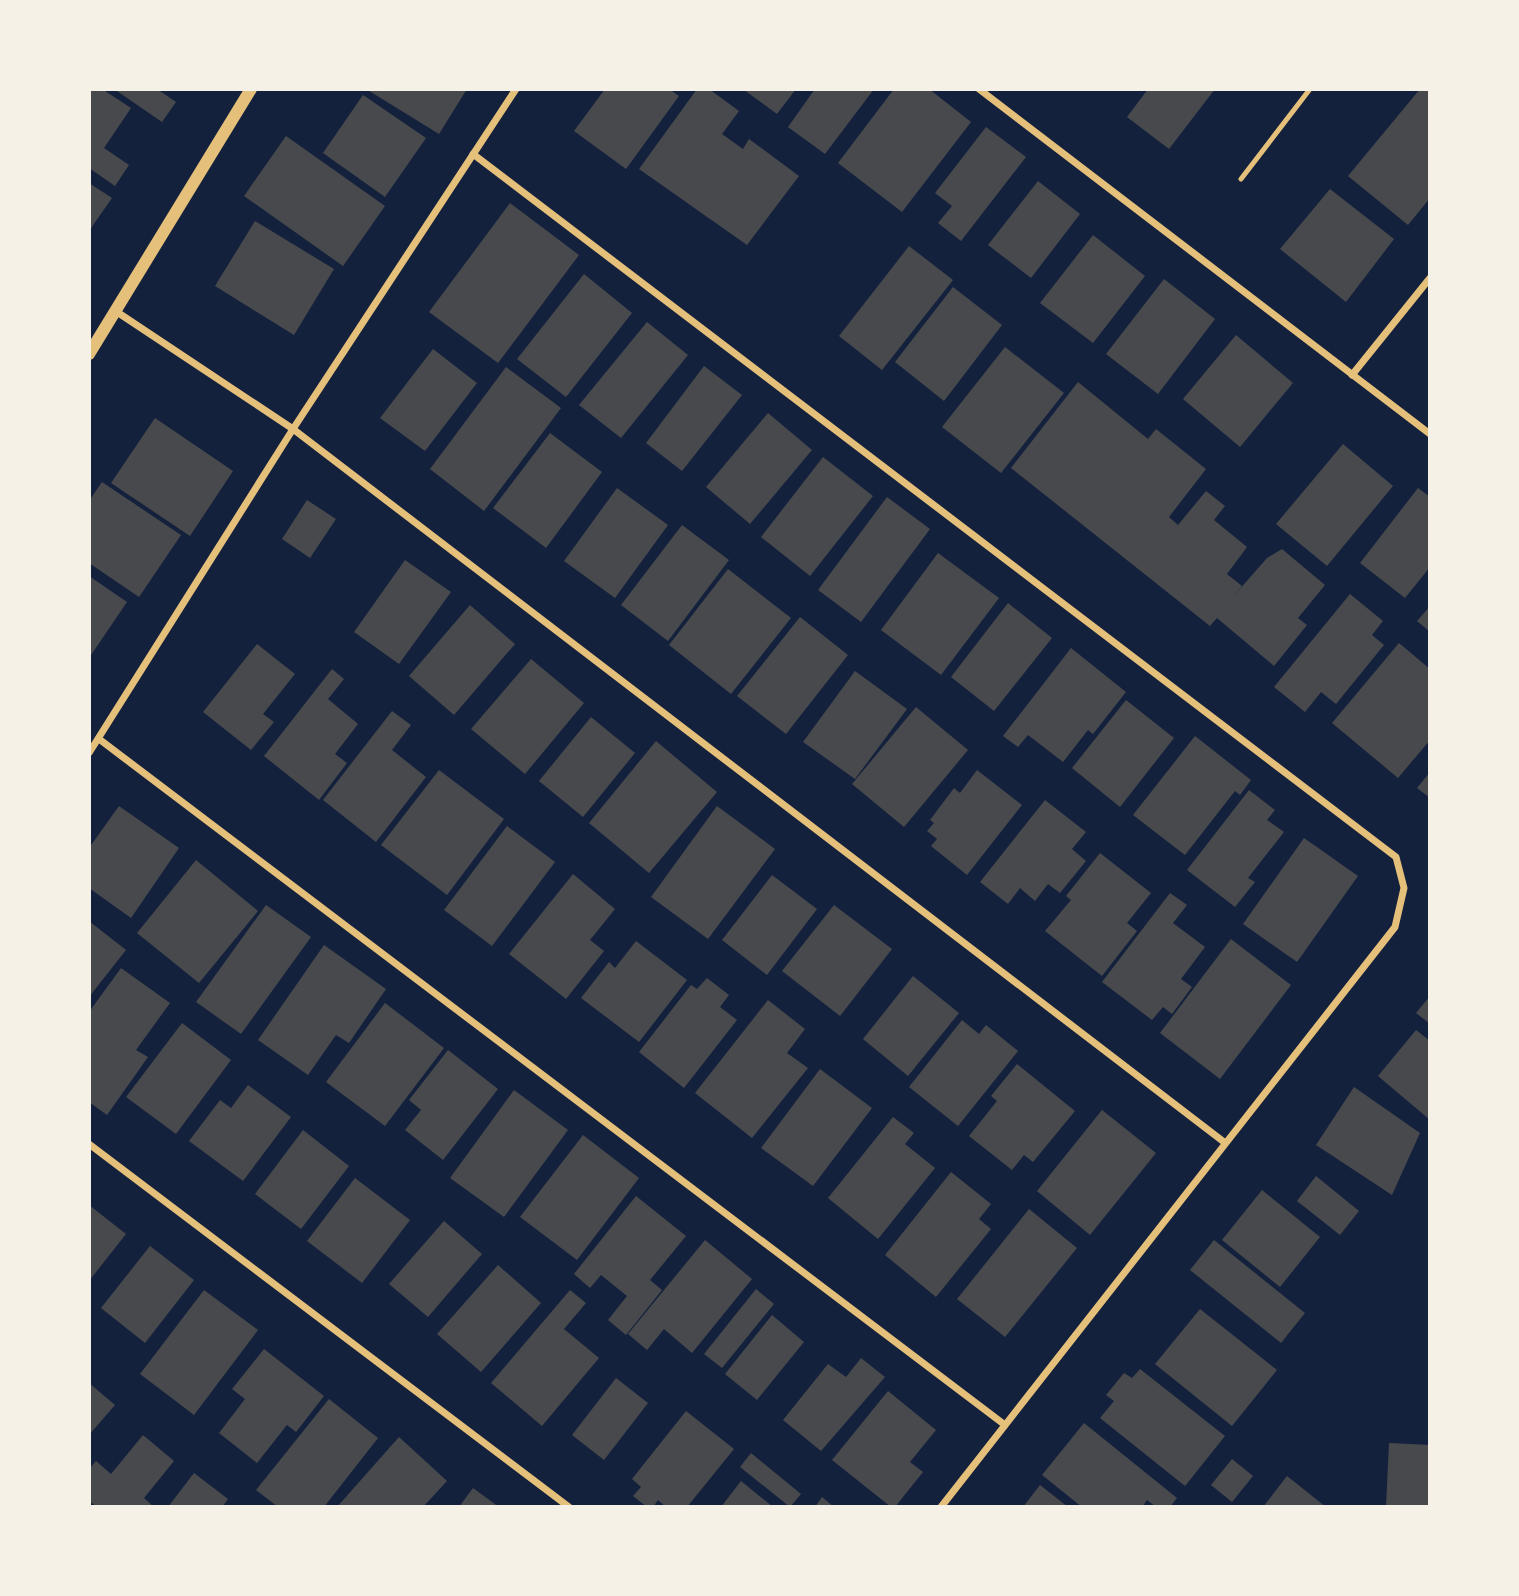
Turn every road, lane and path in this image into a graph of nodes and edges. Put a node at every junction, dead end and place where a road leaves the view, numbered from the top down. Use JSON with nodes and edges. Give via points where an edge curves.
{"nodes":[{"id":1,"x":251,"y":89,"type":"edge"},
{"id":2,"x":516,"y":89,"type":"edge"},
{"id":3,"x":979,"y":89,"type":"edge"},
{"id":4,"x":1310,"y":89,"type":"edge"},
{"id":5,"x":473,"y":154,"type":"junction"},
{"id":6,"x":1241,"y":179,"type":"dead end"},
{"id":7,"x":1430,"y":278,"type":"edge"},
{"id":8,"x":117,"y":312,"type":"junction"},
{"id":9,"x":89,"y":354,"type":"edge"},
{"id":10,"x":1352,"y":375,"type":"junction"},
{"id":11,"x":293,"y":429,"type":"junction"},
{"id":12,"x":1430,"y":434,"type":"edge"},
{"id":13,"x":99,"y":739,"type":"junction"},
{"id":14,"x":89,"y":753,"type":"edge"},
{"id":15,"x":1224,"y":1142,"type":"junction"},
{"id":16,"x":89,"y":1144,"type":"edge"},
{"id":17,"x":1005,"y":1424,"type":"junction"},
{"id":18,"x":569,"y":1507,"type":"edge"},
{"id":19,"x":941,"y":1507,"type":"edge"}],
"edges":[{"from":1,"to":8,"type":"street"},
{"from":2,"to":5,"type":"street"},
{"from":3,"to":10,"type":"street"},
{"from":4,"to":6,"type":"lane"},
{"from":5,"to":11,"type":"street"},
{"from":5,"to":15,"type":"street","via":[[1396,857],[1404,888],[1395,927]]},
{"from":7,"to":10,"type":"street"},
{"from":8,"to":9,"type":"street"},
{"from":8,"to":11,"type":"street"},
{"from":10,"to":12,"type":"street"},
{"from":11,"to":13,"type":"street"},
{"from":11,"to":15,"type":"street"},
{"from":13,"to":14,"type":"street"},
{"from":13,"to":17,"type":"street"},
{"from":15,"to":17,"type":"street"},
{"from":16,"to":18,"type":"street"},
{"from":17,"to":19,"type":"street"}]}
